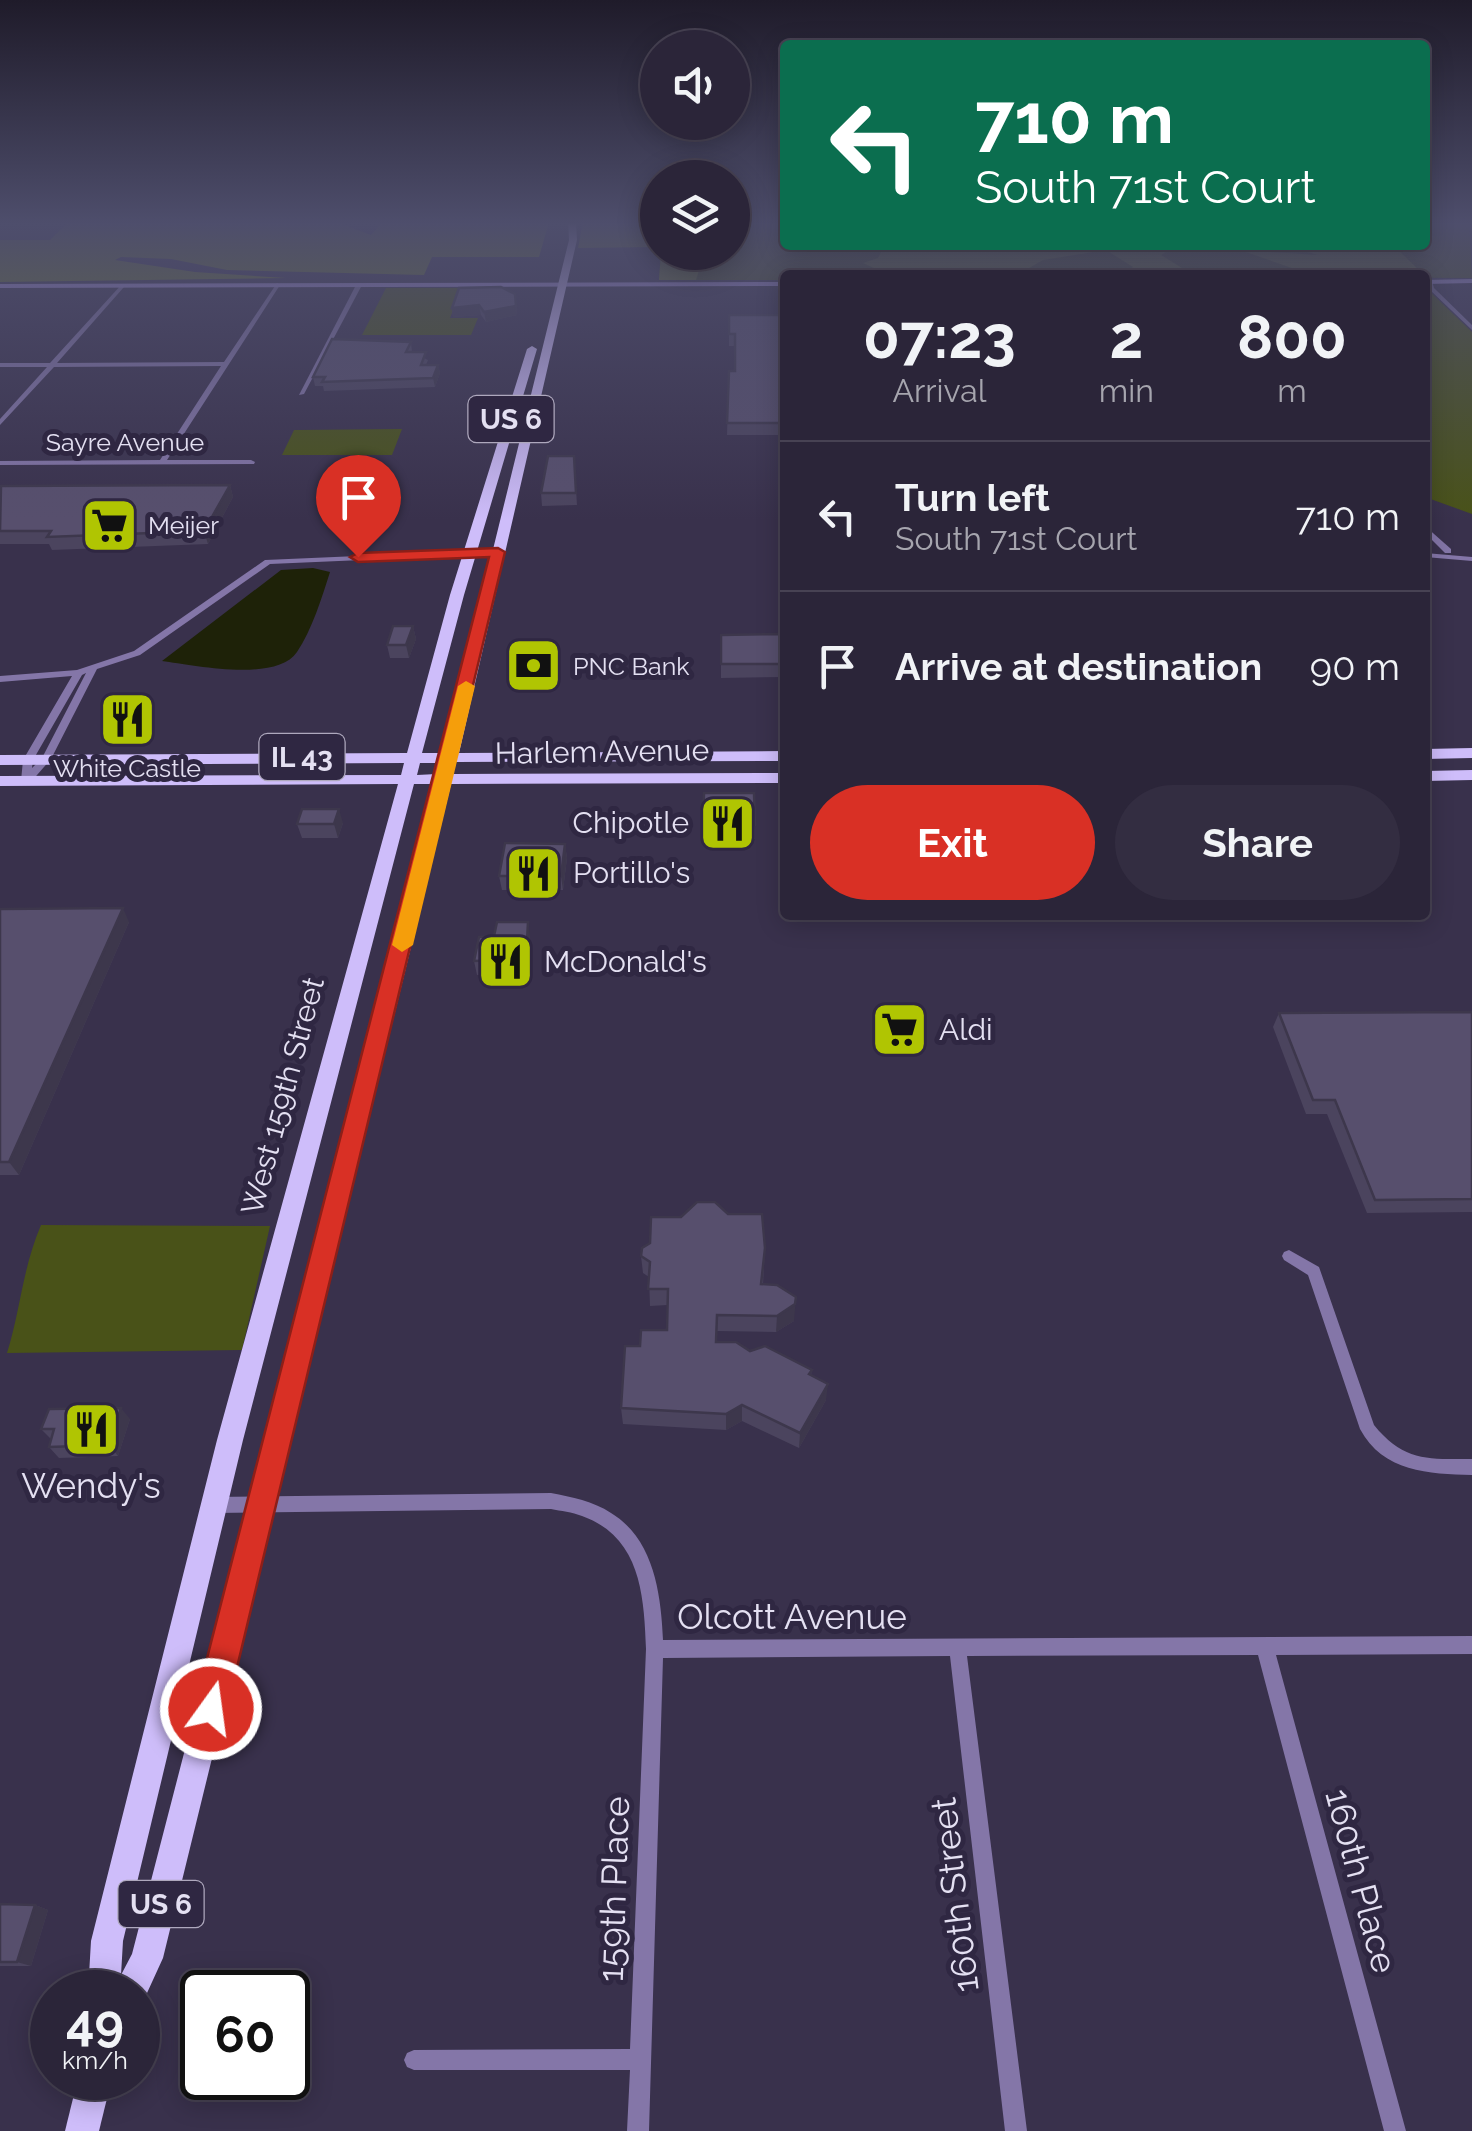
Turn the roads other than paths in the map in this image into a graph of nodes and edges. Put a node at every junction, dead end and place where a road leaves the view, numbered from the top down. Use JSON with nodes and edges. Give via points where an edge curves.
{"nodes":[{"id":1,"x":91,"y":321,"type":"edge"},
{"id":2,"x":253,"y":321,"type":"edge"},
{"id":3,"x":340,"y":321,"type":"edge"},
{"id":4,"x":543,"y":321,"type":"edge"},
{"id":5,"x":547,"y":321,"type":"edge"},
{"id":6,"x":225,"y":364,"type":"junction"},
{"id":7,"x":0,"y":365,"type":"edge"},
{"id":8,"x":52,"y":365,"type":"junction"},
{"id":9,"x":301,"y":394,"type":"dead end"},
{"id":10,"x":0,"y":423,"type":"edge"},
{"id":11,"x":0,"y":462,"type":"edge"},
{"id":12,"x":162,"y":462,"type":"junction"},
{"id":13,"x":251,"y":462,"type":"dead end"},
{"id":14,"x":1430,"y":533,"type":"edge"},
{"id":15,"x":1448,"y":551,"type":"junction"},
{"id":16,"x":1430,"y":552,"type":"edge"},
{"id":17,"x":1430,"y":552,"type":"edge"},
{"id":18,"x":469,"y":556,"type":"junction"},
{"id":19,"x":496,"y":556,"type":"junction"},
{"id":20,"x":1472,"y":556,"type":"edge"},
{"id":21,"x":92,"y":669,"type":"junction"},
{"id":22,"x":78,"y":674,"type":"junction"},
{"id":23,"x":0,"y":679,"type":"edge"},
{"id":24,"x":1472,"y":753,"type":"edge"},
{"id":25,"x":1430,"y":754,"type":"edge"},
{"id":26,"x":414,"y":756,"type":"junction"},
{"id":27,"x":450,"y":756,"type":"junction"},
{"id":28,"x":780,"y":756,"type":"edge"},
{"id":29,"x":36,"y":759,"type":"junction"},
{"id":30,"x":0,"y":760,"type":"edge"},
{"id":31,"x":1472,"y":774,"type":"edge"},
{"id":32,"x":1430,"y":776,"type":"edge"},
{"id":33,"x":780,"y":778,"type":"edge"},
{"id":34,"x":0,"y":781,"type":"edge"},
{"id":35,"x":26,"y":781,"type":"junction"},
{"id":36,"x":407,"y":781,"type":"junction"},
{"id":37,"x":443,"y":782,"type":"junction"},
{"id":38,"x":1289,"y":1256,"type":"dead end"},
{"id":39,"x":1472,"y":1467,"type":"edge"},
{"id":40,"x":262,"y":1503,"type":"junction"},
{"id":41,"x":213,"y":1505,"type":"junction"},
{"id":42,"x":1472,"y":1645,"type":"edge"},
{"id":43,"x":1265,"y":1647,"type":"junction"},
{"id":44,"x":655,"y":1649,"type":"junction"},
{"id":45,"x":958,"y":1651,"type":"junction"},
{"id":46,"x":105,"y":1970,"type":"edge"},
{"id":47,"x":141,"y":1970,"type":"edge"},
{"id":48,"x":641,"y":2059,"type":"junction"},
{"id":49,"x":414,"y":2060,"type":"dead end"},
{"id":50,"x":90,"y":2100,"type":"edge"},
{"id":51,"x":82,"y":2131,"type":"edge"},
{"id":52,"x":638,"y":2131,"type":"edge"},
{"id":53,"x":1016,"y":2131,"type":"edge"},
{"id":54,"x":1395,"y":2131,"type":"edge"}],
"edges":[{"from":1,"to":8,"type":"street"},
{"from":2,"to":6,"type":"street"},
{"from":3,"to":9,"type":"street"},
{"from":4,"to":18,"type":"main road","name":"West 159th Street","number":"US 6"},
{"from":5,"to":19,"type":"main road","name":"West 159th Street","number":"US 6"},
{"from":6,"to":8,"type":"street"},
{"from":6,"to":12,"type":"street"},
{"from":7,"to":8,"type":"street"},
{"from":8,"to":10,"type":"street"},
{"from":11,"to":12,"type":"street","name":"Sayre Avenue"},
{"from":12,"to":13,"type":"street","name":"Sayre Avenue"},
{"from":14,"to":15,"type":"street"},
{"from":15,"to":16,"type":"street"},
{"from":15,"to":20,"type":"street"},
{"from":17,"to":20,"type":"street"},
{"from":18,"to":19,"type":"street"},
{"from":18,"to":21,"type":"street","via":[[303,558],[260,565],[137,653]]},
{"from":18,"to":26,"type":"main road","name":"West 159th Street","number":"US 6"},
{"from":19,"to":27,"type":"main road","name":"West 159th Street","number":"US 6"},
{"from":21,"to":22,"type":"street"},
{"from":21,"to":29,"type":"street"},
{"from":22,"to":23,"type":"street"},
{"from":22,"to":29,"type":"street"},
{"from":24,"to":25,"type":"main road"},
{"from":26,"to":27,"type":"main road","name":"Harlem Avenue","number":"IL 43"},
{"from":26,"to":29,"type":"main road","name":"Harlem Avenue","number":"IL 43"},
{"from":26,"to":36,"type":"main road","name":"West 159th Street","number":"US 6"},
{"from":27,"to":28,"type":"main road","name":"Harlem Avenue","number":"IL 43"},
{"from":27,"to":37,"type":"main road","name":"West 159th Street","number":"US 6"},
{"from":29,"to":30,"type":"main road","name":"Harlem Avenue","number":"IL 43"},
{"from":29,"to":35,"type":"street"},
{"from":29,"to":35,"type":"street"},
{"from":31,"to":32,"type":"main road"},
{"from":33,"to":37,"type":"main road","name":"Harlem Avenue","number":"IL 43"},
{"from":34,"to":35,"type":"main road","name":"Harlem Avenue","number":"IL 43"},
{"from":35,"to":36,"type":"main road","name":"Harlem Avenue","number":"IL 43"},
{"from":36,"to":37,"type":"main road","name":"Harlem Avenue","number":"IL 43"},
{"from":36,"to":41,"type":"main road","name":"West 159th Street","number":"US 6"},
{"from":37,"to":40,"type":"main road","name":"West 159th Street","number":"US 6"},
{"from":38,"to":39,"type":"street","via":[[1314,1271],[1368,1429],[1381,1448],[1418,1466]]},
{"from":40,"to":41,"type":"street","name":"Olcott Avenue"},
{"from":40,"to":44,"type":"street","name":"Olcott Avenue","via":[[551,1501],[585,1508],[613,1523],[648,1572]]},
{"from":40,"to":47,"type":"main road","name":"West 159th Street","number":"US 6"},
{"from":41,"to":46,"type":"main road","name":"West 159th Street","number":"US 6"},
{"from":42,"to":43,"type":"street","name":"Olcott Avenue"},
{"from":43,"to":45,"type":"street","name":"Olcott Avenue"},
{"from":43,"to":54,"type":"street","name":"160th Place"},
{"from":44,"to":45,"type":"street","name":"Olcott Avenue"},
{"from":44,"to":48,"type":"street","name":"159th Place"},
{"from":45,"to":53,"type":"street","name":"160th Street"},
{"from":48,"to":49,"type":"street"},
{"from":48,"to":52,"type":"street","name":"159th Place"},
{"from":50,"to":51,"type":"main road"}]}
